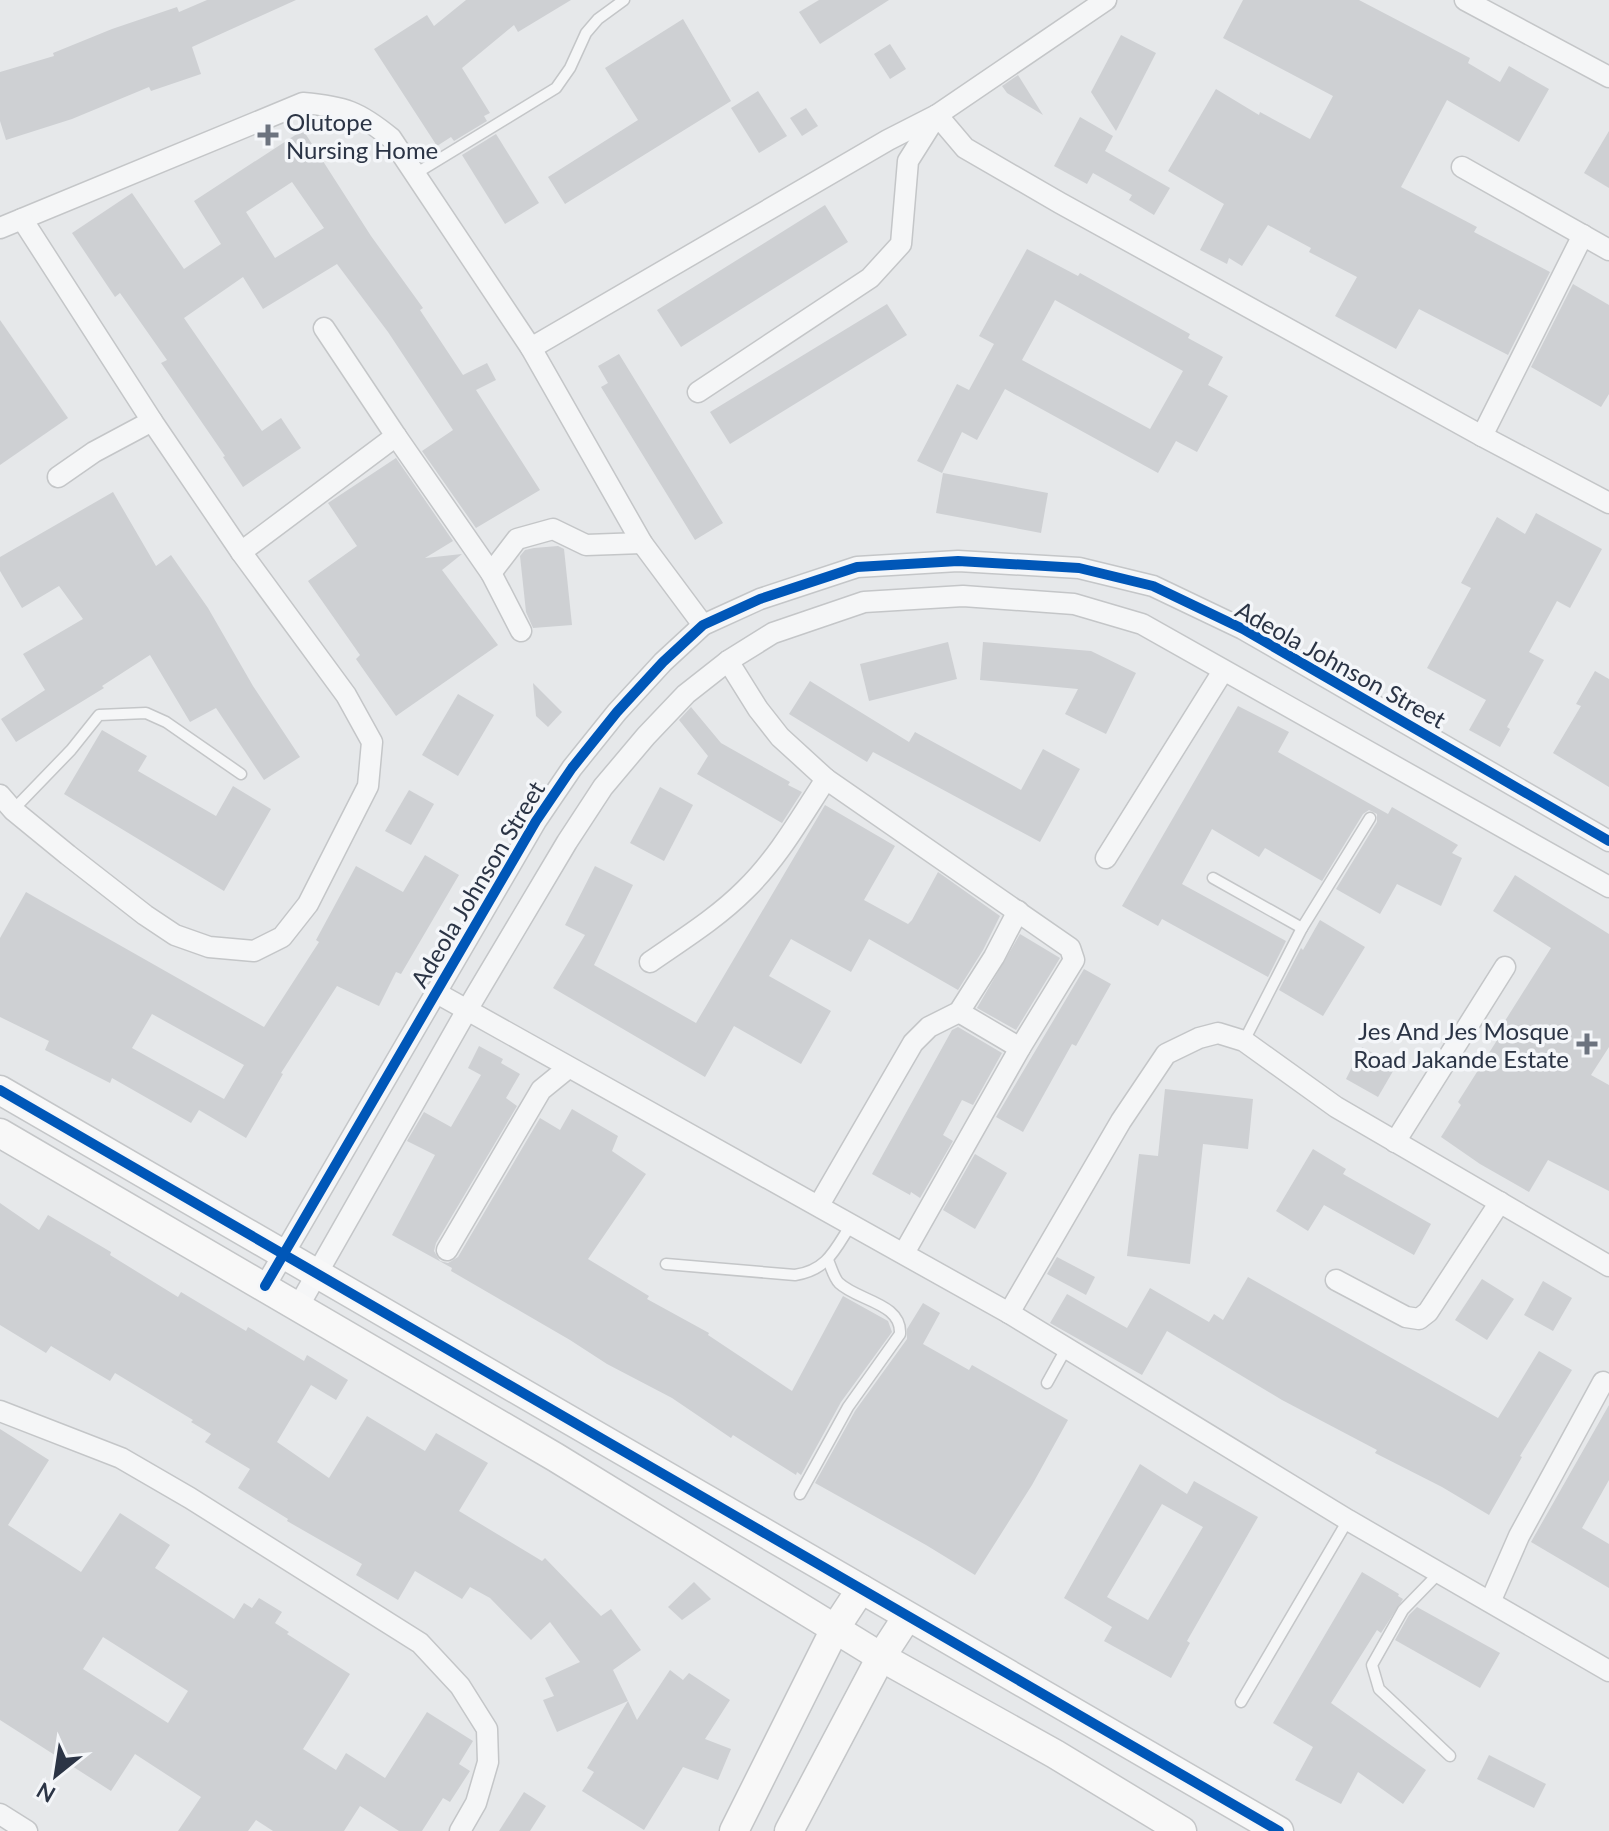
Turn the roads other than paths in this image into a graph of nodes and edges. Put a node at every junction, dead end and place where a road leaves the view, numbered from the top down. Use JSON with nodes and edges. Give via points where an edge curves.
{"nodes":[{"id":1,"x":624,"y":0,"type":"edge"},
{"id":2,"x":1106,"y":0,"type":"edge"},
{"id":3,"x":1465,"y":0,"type":"edge"},
{"id":4,"x":1609,"y":77,"type":"edge"},
{"id":5,"x":937,"y":115,"type":"junction"},
{"id":6,"x":1462,"y":167,"type":"dead end"},
{"id":7,"x":415,"y":174,"type":"junction"},
{"id":8,"x":22,"y":219,"type":"junction"},
{"id":9,"x":0,"y":228,"type":"edge"},
{"id":10,"x":1583,"y":235,"type":"junction"},
{"id":11,"x":1609,"y":250,"type":"edge"},
{"id":12,"x":324,"y":328,"type":"dead end"},
{"id":13,"x":531,"y":348,"type":"junction"},
{"id":14,"x":698,"y":392,"type":"dead end"},
{"id":15,"x":152,"y":421,"type":"junction"},
{"id":16,"x":396,"y":436,"type":"junction"},
{"id":17,"x":1482,"y":436,"type":"junction"},
{"id":18,"x":58,"y":477,"type":"dead end"},
{"id":19,"x":1609,"y":503,"type":"edge"},
{"id":20,"x":642,"y":543,"type":"junction"},
{"id":21,"x":241,"y":552,"type":"junction"},
{"id":22,"x":491,"y":573,"type":"junction"},
{"id":23,"x":703,"y":625,"type":"junction"},
{"id":24,"x":521,"y":631,"type":"dead end"},
{"id":25,"x":728,"y":661,"type":"junction"},
{"id":26,"x":1223,"y":671,"type":"junction"},
{"id":27,"x":241,"y":774,"type":"dead end"},
{"id":28,"x":826,"y":779,"type":"junction"},
{"id":29,"x":7,"y":803,"type":"edge"},
{"id":30,"x":1370,"y":818,"type":"dead end"},
{"id":31,"x":1609,"y":841,"type":"edge"},
{"id":32,"x":1106,"y":858,"type":"dead end"},
{"id":33,"x":1213,"y":878,"type":"dead end"},
{"id":34,"x":1609,"y":887,"type":"edge"},
{"id":35,"x":1018,"y":911,"type":"junction"},
{"id":36,"x":1302,"y":928,"type":"junction"},
{"id":37,"x":650,"y":962,"type":"dead end"},
{"id":38,"x":1505,"y":967,"type":"dead end"},
{"id":39,"x":435,"y":992,"type":"junction"},
{"id":40,"x":467,"y":1010,"type":"junction"},
{"id":41,"x":959,"y":1012,"type":"junction"},
{"id":42,"x":1244,"y":1041,"type":"junction"},
{"id":43,"x":1020,"y":1048,"type":"junction"},
{"id":44,"x":568,"y":1068,"type":"junction"},
{"id":45,"x":0,"y":1090,"type":"edge"},
{"id":46,"x":0,"y":1133,"type":"edge"},
{"id":47,"x":1395,"y":1142,"type":"junction"},
{"id":48,"x":1500,"y":1202,"type":"junction"},
{"id":49,"x":819,"y":1205,"type":"junction"},
{"id":50,"x":852,"y":1223,"type":"junction"},
{"id":51,"x":447,"y":1250,"type":"dead end"},
{"id":52,"x":904,"y":1253,"type":"junction"},
{"id":53,"x":283,"y":1254,"type":"junction"},
{"id":54,"x":828,"y":1260,"type":"junction"},
{"id":55,"x":666,"y":1264,"type":"dead end"},
{"id":56,"x":1609,"y":1266,"type":"edge"},
{"id":57,"x":317,"y":1274,"type":"junction"},
{"id":58,"x":1336,"y":1280,"type":"dead end"},
{"id":59,"x":265,"y":1286,"type":"junction"},
{"id":60,"x":298,"y":1307,"type":"junction"},
{"id":61,"x":1009,"y":1313,"type":"junction"},
{"id":62,"x":1067,"y":1347,"type":"junction"},
{"id":63,"x":1603,"y":1382,"type":"dead end"},
{"id":64,"x":1047,"y":1383,"type":"dead end"},
{"id":65,"x":0,"y":1411,"type":"edge"},
{"id":66,"x":800,"y":1494,"type":"dead end"},
{"id":67,"x":1348,"y":1520,"type":"junction"},
{"id":68,"x":1439,"y":1573,"type":"junction"},
{"id":69,"x":861,"y":1589,"type":"junction"},
{"id":70,"x":1491,"y":1600,"type":"junction"},
{"id":71,"x":907,"y":1617,"type":"junction"},
{"id":72,"x":836,"y":1627,"type":"junction"},
{"id":73,"x":881,"y":1657,"type":"junction"},
{"id":74,"x":1609,"y":1671,"type":"edge"},
{"id":75,"x":1241,"y":1702,"type":"dead end"},
{"id":76,"x":1450,"y":1756,"type":"dead end"},
{"id":77,"x":0,"y":1814,"type":"edge"},
{"id":78,"x":27,"y":1831,"type":"edge"},
{"id":79,"x":460,"y":1831,"type":"edge"},
{"id":80,"x":734,"y":1831,"type":"edge"},
{"id":81,"x":789,"y":1831,"type":"edge"},
{"id":82,"x":1182,"y":1831,"type":"edge"},
{"id":83,"x":1279,"y":1831,"type":"edge"}],
"edges":[{"from":1,"to":7,"type":"lane","via":[[586,33],[556,88]]},
{"from":2,"to":5,"type":"street"},
{"from":3,"to":4,"type":"street"},
{"from":5,"to":13,"type":"street"},
{"from":5,"to":14,"type":"street","via":[[908,161],[901,244],[870,278]]},
{"from":5,"to":17,"type":"street","via":[[965,148]]},
{"from":6,"to":10,"type":"street"},
{"from":7,"to":8,"type":"street","via":[[391,138],[364,116],[303,103]]},
{"from":7,"to":13,"type":"street"},
{"from":8,"to":9,"type":"street"},
{"from":8,"to":15,"type":"street"},
{"from":10,"to":11,"type":"street"},
{"from":10,"to":17,"type":"street"},
{"from":12,"to":16,"type":"street"},
{"from":13,"to":20,"type":"street"},
{"from":15,"to":18,"type":"street"},
{"from":15,"to":21,"type":"street"},
{"from":16,"to":21,"type":"street"},
{"from":16,"to":22,"type":"street"},
{"from":17,"to":19,"type":"street"},
{"from":20,"to":22,"type":"street","via":[[586,545],[553,529],[517,539]]},
{"from":20,"to":23,"type":"street"},
{"from":21,"to":29,"type":"street","via":[[346,695],[372,742],[368,786],[308,904],[282,937],[254,951],[209,947],[175,935]]},
{"from":22,"to":24,"type":"street"},
{"from":23,"to":31,"type":"street","name":"Adeola Johnson Street","via":[[760,599],[857,567],[958,561],[1079,568],[1153,586],[1243,629]]},
{"from":23,"to":39,"type":"street","name":"Adeola Johnson Street","via":[[617,712],[572,768]]},
{"from":25,"to":26,"type":"street","via":[[773,633],[864,602],[963,596],[1074,604],[1142,624]]},
{"from":25,"to":28,"type":"street","via":[[780,737]]},
{"from":25,"to":40,"type":"street","via":[[686,694],[603,787]]},
{"from":26,"to":32,"type":"street"},
{"from":26,"to":34,"type":"street"},
{"from":27,"to":29,"type":"lane","via":[[146,713],[99,715],[71,750]]},
{"from":28,"to":35,"type":"street"},
{"from":28,"to":37,"type":"street","via":[[777,855],[745,891]]},
{"from":30,"to":36,"type":"lane"},
{"from":33,"to":36,"type":"lane"},
{"from":35,"to":41,"type":"street"},
{"from":35,"to":43,"type":"street","via":[[1070,948],[1074,960]]},
{"from":36,"to":42,"type":"lane"},
{"from":38,"to":47,"type":"street"},
{"from":39,"to":40,"type":"street"},
{"from":39,"to":53,"type":"street","name":"Adeola Johnson Street"},
{"from":40,"to":44,"type":"street"},
{"from":40,"to":57,"type":"street"},
{"from":41,"to":43,"type":"street"},
{"from":41,"to":49,"type":"street","via":[[929,1027],[913,1043]]},
{"from":42,"to":47,"type":"street"},
{"from":42,"to":61,"type":"street","via":[[1218,1033],[1166,1054]]},
{"from":43,"to":52,"type":"street"},
{"from":44,"to":49,"type":"street"},
{"from":44,"to":51,"type":"street","via":[[541,1090]]},
{"from":45,"to":53,"type":"street"},
{"from":46,"to":59,"type":"street"},
{"from":47,"to":48,"type":"street"},
{"from":48,"to":56,"type":"street"},
{"from":48,"to":58,"type":"street","via":[[1419,1319]]},
{"from":49,"to":50,"type":"street"},
{"from":50,"to":52,"type":"street"},
{"from":50,"to":54,"type":"lane"},
{"from":52,"to":61,"type":"street"},
{"from":53,"to":57,"type":"street"},
{"from":53,"to":59,"type":"street","name":"Adeola Johnson Street"},
{"from":54,"to":55,"type":"lane","via":[[813,1272],[795,1275]]},
{"from":54,"to":66,"type":"lane","via":[[838,1282],[895,1314],[900,1334],[848,1407]]},
{"from":57,"to":60,"type":"street"},
{"from":57,"to":69,"type":"street"},
{"from":59,"to":60,"type":"street"},
{"from":60,"to":72,"type":"street"},
{"from":61,"to":62,"type":"street"},
{"from":62,"to":64,"type":"lane"},
{"from":62,"to":67,"type":"street"},
{"from":63,"to":70,"type":"street","via":[[1519,1536]]},
{"from":65,"to":79,"type":"street","via":[[121,1458],[420,1643],[460,1686],[487,1729],[488,1762],[476,1803]]},
{"from":67,"to":68,"type":"street"},
{"from":67,"to":75,"type":"lane"},
{"from":68,"to":70,"type":"street"},
{"from":68,"to":76,"type":"lane","via":[[1403,1610],[1372,1665],[1379,1689]]},
{"from":69,"to":71,"type":"street"},
{"from":69,"to":72,"type":"street"},
{"from":70,"to":74,"type":"street"},
{"from":71,"to":73,"type":"street"},
{"from":71,"to":83,"type":"street"},
{"from":72,"to":73,"type":"street"},
{"from":72,"to":80,"type":"street"},
{"from":73,"to":81,"type":"street"},
{"from":73,"to":82,"type":"street"},
{"from":77,"to":78,"type":"street"}]}
